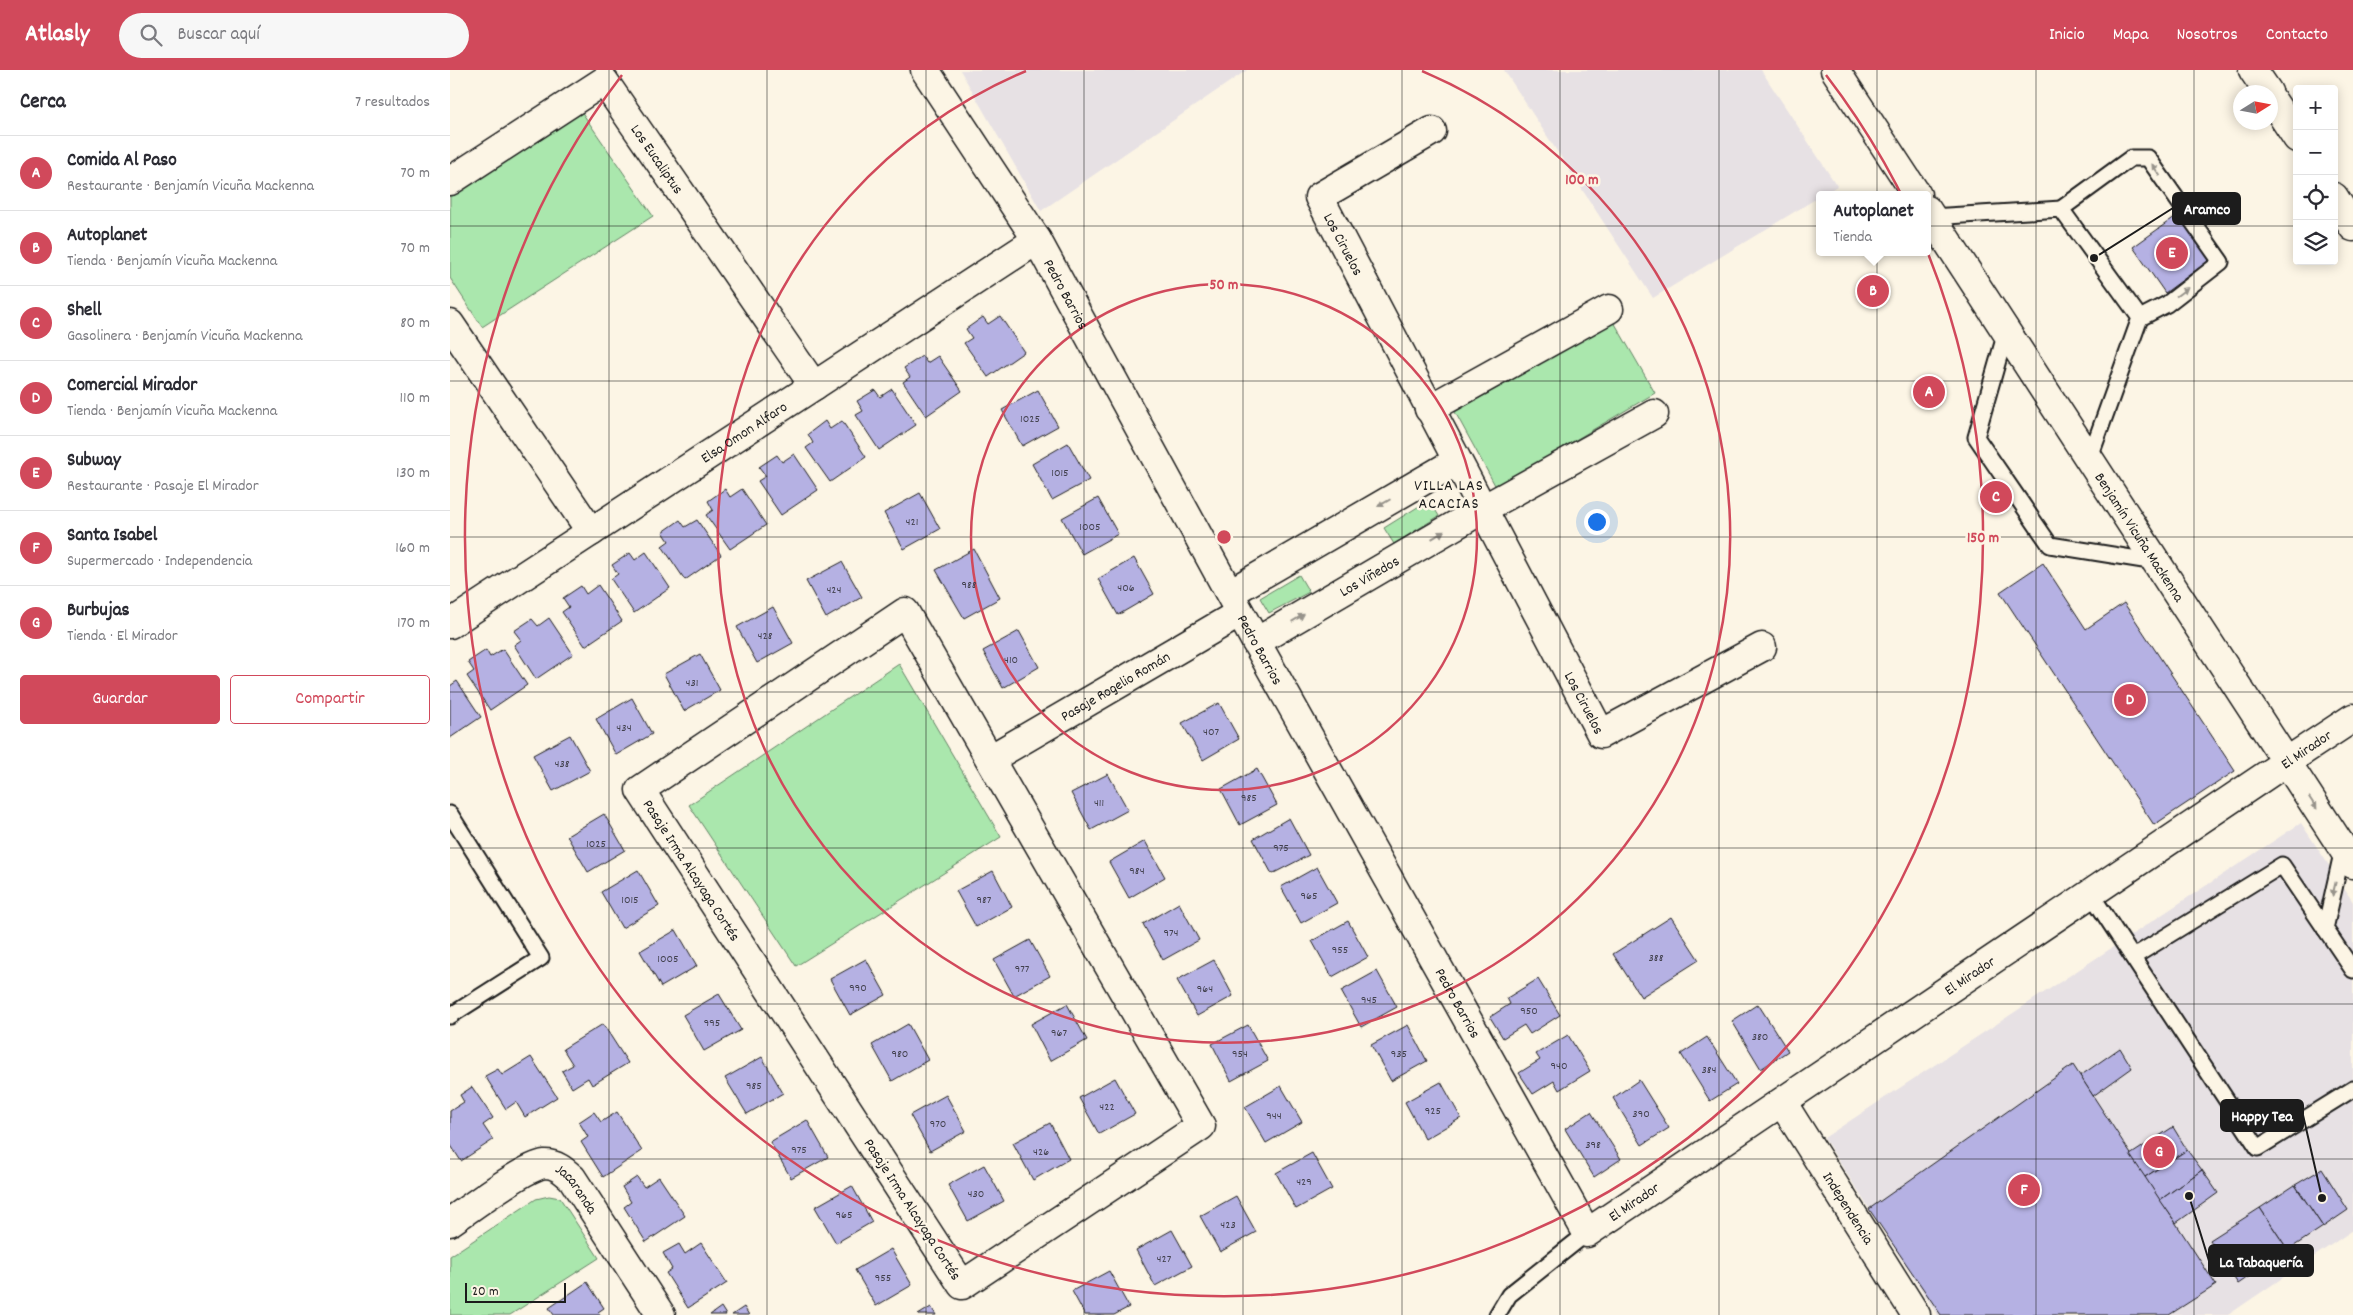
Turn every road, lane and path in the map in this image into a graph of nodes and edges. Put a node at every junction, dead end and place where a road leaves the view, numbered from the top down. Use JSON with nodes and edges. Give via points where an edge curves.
{"nodes":[{"id":1,"x":925,"y":70,"type":"edge"},
{"id":2,"x":1835,"y":70,"type":"edge"},
{"id":3,"x":2253,"y":70,"type":"edge"},
{"id":4,"x":2263,"y":85,"type":"edge"},
{"id":5,"x":2278,"y":109,"type":"edge"},
{"id":6,"x":1432,"y":131,"type":"dead end"},
{"id":7,"x":2293,"y":132,"type":"edge"},
{"id":8,"x":450,"y":181,"type":"edge"},
{"id":9,"x":1914,"y":191,"type":"edge"},
{"id":10,"x":2338,"y":203,"type":"edge"},
{"id":11,"x":1931,"y":207,"type":"edge"},
{"id":12,"x":2061,"y":208,"type":"junction"},
{"id":13,"x":1931,"y":216,"type":"edge"},
{"id":14,"x":2353,"y":227,"type":"edge"},
{"id":15,"x":1037,"y":240,"type":"junction"},
{"id":16,"x":1609,"y":309,"type":"dead end"},
{"id":17,"x":2140,"y":318,"type":"junction"},
{"id":18,"x":450,"y":324,"type":"edge"},
{"id":19,"x":2006,"y":332,"type":"junction"},
{"id":20,"x":814,"y":386,"type":"junction"},
{"id":21,"x":1429,"y":408,"type":"junction"},
{"id":22,"x":1654,"y":414,"type":"dead end"},
{"id":23,"x":2089,"y":460,"type":"junction"},
{"id":24,"x":1457,"y":461,"type":"junction"},
{"id":25,"x":1483,"y":509,"type":"junction"},
{"id":26,"x":591,"y":532,"type":"junction"},
{"id":27,"x":2156,"y":562,"type":"junction"},
{"id":28,"x":1235,"y":603,"type":"junction"},
{"id":29,"x":450,"y":624,"type":"edge"},
{"id":30,"x":1256,"y":642,"type":"junction"},
{"id":31,"x":1762,"y":647,"type":"dead end"},
{"id":32,"x":2353,"y":718,"type":"edge"},
{"id":33,"x":990,"y":759,"type":"junction"},
{"id":34,"x":2286,"y":762,"type":"junction"},
{"id":35,"x":450,"y":814,"type":"edge"},
{"id":36,"x":2348,"y":856,"type":"edge"},
{"id":37,"x":2091,"y":894,"type":"junction"},
{"id":38,"x":2325,"y":929,"type":"junction"},
{"id":39,"x":2133,"y":957,"type":"junction"},
{"id":40,"x":2353,"y":970,"type":"edge"},
{"id":41,"x":450,"y":1016,"type":"edge"},
{"id":42,"x":2353,"y":1089,"type":"edge"},
{"id":43,"x":1782,"y":1102,"type":"junction"},
{"id":44,"x":450,"y":1222,"type":"edge"},
{"id":45,"x":1587,"y":1233,"type":"junction"},
{"id":46,"x":660,"y":1315,"type":"edge"},
{"id":47,"x":1497,"y":1315,"type":"edge"},
{"id":48,"x":1916,"y":1315,"type":"edge"}],
"edges":[{"from":1,"to":15,"type":"street","name":"Pedro Barrios"},
{"from":2,"to":9,"type":"street","name":"Benjamín Vicuña Mackenna"},
{"from":3,"to":4,"type":"street"},
{"from":5,"to":7,"type":"street"},
{"from":6,"to":21,"type":"street","name":"Los Ciruelos","via":[[1319,196]]},
{"from":8,"to":20,"type":"street","name":"Los Eucaliptus","via":[[604,81]]},
{"from":10,"to":14,"type":"street"},
{"from":11,"to":12,"type":"lane"},
{"from":12,"to":17,"type":"lane"},
{"from":17,"to":12,"type":"lane","one_way":true,"via":[[2167,304],[2221,262],[2148,158],[2130,158]]},
{"from":13,"to":19,"type":"street","name":"Benjamín Vicuña Mackenna"},
{"from":15,"to":20,"type":"street","name":"Elsa Omon Alfaro"},
{"from":15,"to":28,"type":"street","name":"Pedro Barrios"},
{"from":16,"to":21,"type":"street"},
{"from":17,"to":23,"type":"lane"},
{"from":18,"to":26,"type":"street"},
{"from":19,"to":23,"type":"street","name":"Benjamín Vicuña Mackenna"},
{"from":19,"to":27,"type":"lane","via":[[1976,437],[2050,545]]},
{"from":20,"to":26,"type":"street","name":"Elsa Omon Alfaro"},
{"from":21,"to":24,"type":"street","name":"Los Ciruelos"},
{"from":22,"to":25,"type":"street"},
{"from":23,"to":27,"type":"street","name":"Benjamín Vicuña Mackenna"},
{"from":24,"to":25,"type":"street","name":"Los Ciruelos"},
{"from":24,"to":28,"type":"street","one_way":true},
{"from":30,"to":25,"type":"street","name":"Los Viñedos","one_way":true},
{"from":25,"to":31,"type":"street","name":"Los Ciruelos","via":[[1600,734]]},
{"from":26,"to":29,"type":"street","name":"Elsa Omon Alfaro"},
{"from":27,"to":34,"type":"street","name":"Benjamín Vicuña Mackenna"},
{"from":28,"to":30,"type":"street","name":"Pedro Barrios"},
{"from":28,"to":33,"type":"street","name":"Pasaje Rogelio Román"},
{"from":30,"to":45,"type":"street","name":"Pedro Barrios"},
{"from":32,"to":34,"type":"street","name":"El Mirador"},
{"from":33,"to":33,"type":"street","name":"Pasaje Irma Alcayaga Cortés","via":[[1201,1126],[962,1285],[640,790],[905,612]]},
{"from":34,"to":36,"type":"street","name":"Benjamín Vicuña Mackenna","one_way":true},
{"from":34,"to":37,"type":"street","name":"El Mirador"},
{"from":35,"to":41,"type":"lane","via":[[541,958]]},
{"from":36,"to":38,"type":"lane","one_way":true},
{"from":37,"to":39,"type":"lane"},
{"from":37,"to":43,"type":"street","name":"El Mirador"},
{"from":38,"to":39,"type":"lane","via":[[2282,865]]},
{"from":38,"to":40,"type":"lane"},
{"from":39,"to":42,"type":"lane","via":[[2258,1148]]},
{"from":43,"to":45,"type":"street","name":"El Mirador"},
{"from":43,"to":48,"type":"street","name":"Independencia"},
{"from":44,"to":46,"type":"street","name":"Jacaranda","via":[[524,1173],[544,1164],[559,1166],[572,1178]]},
{"from":45,"to":47,"type":"lane","via":[[1509,1295]]}]}
